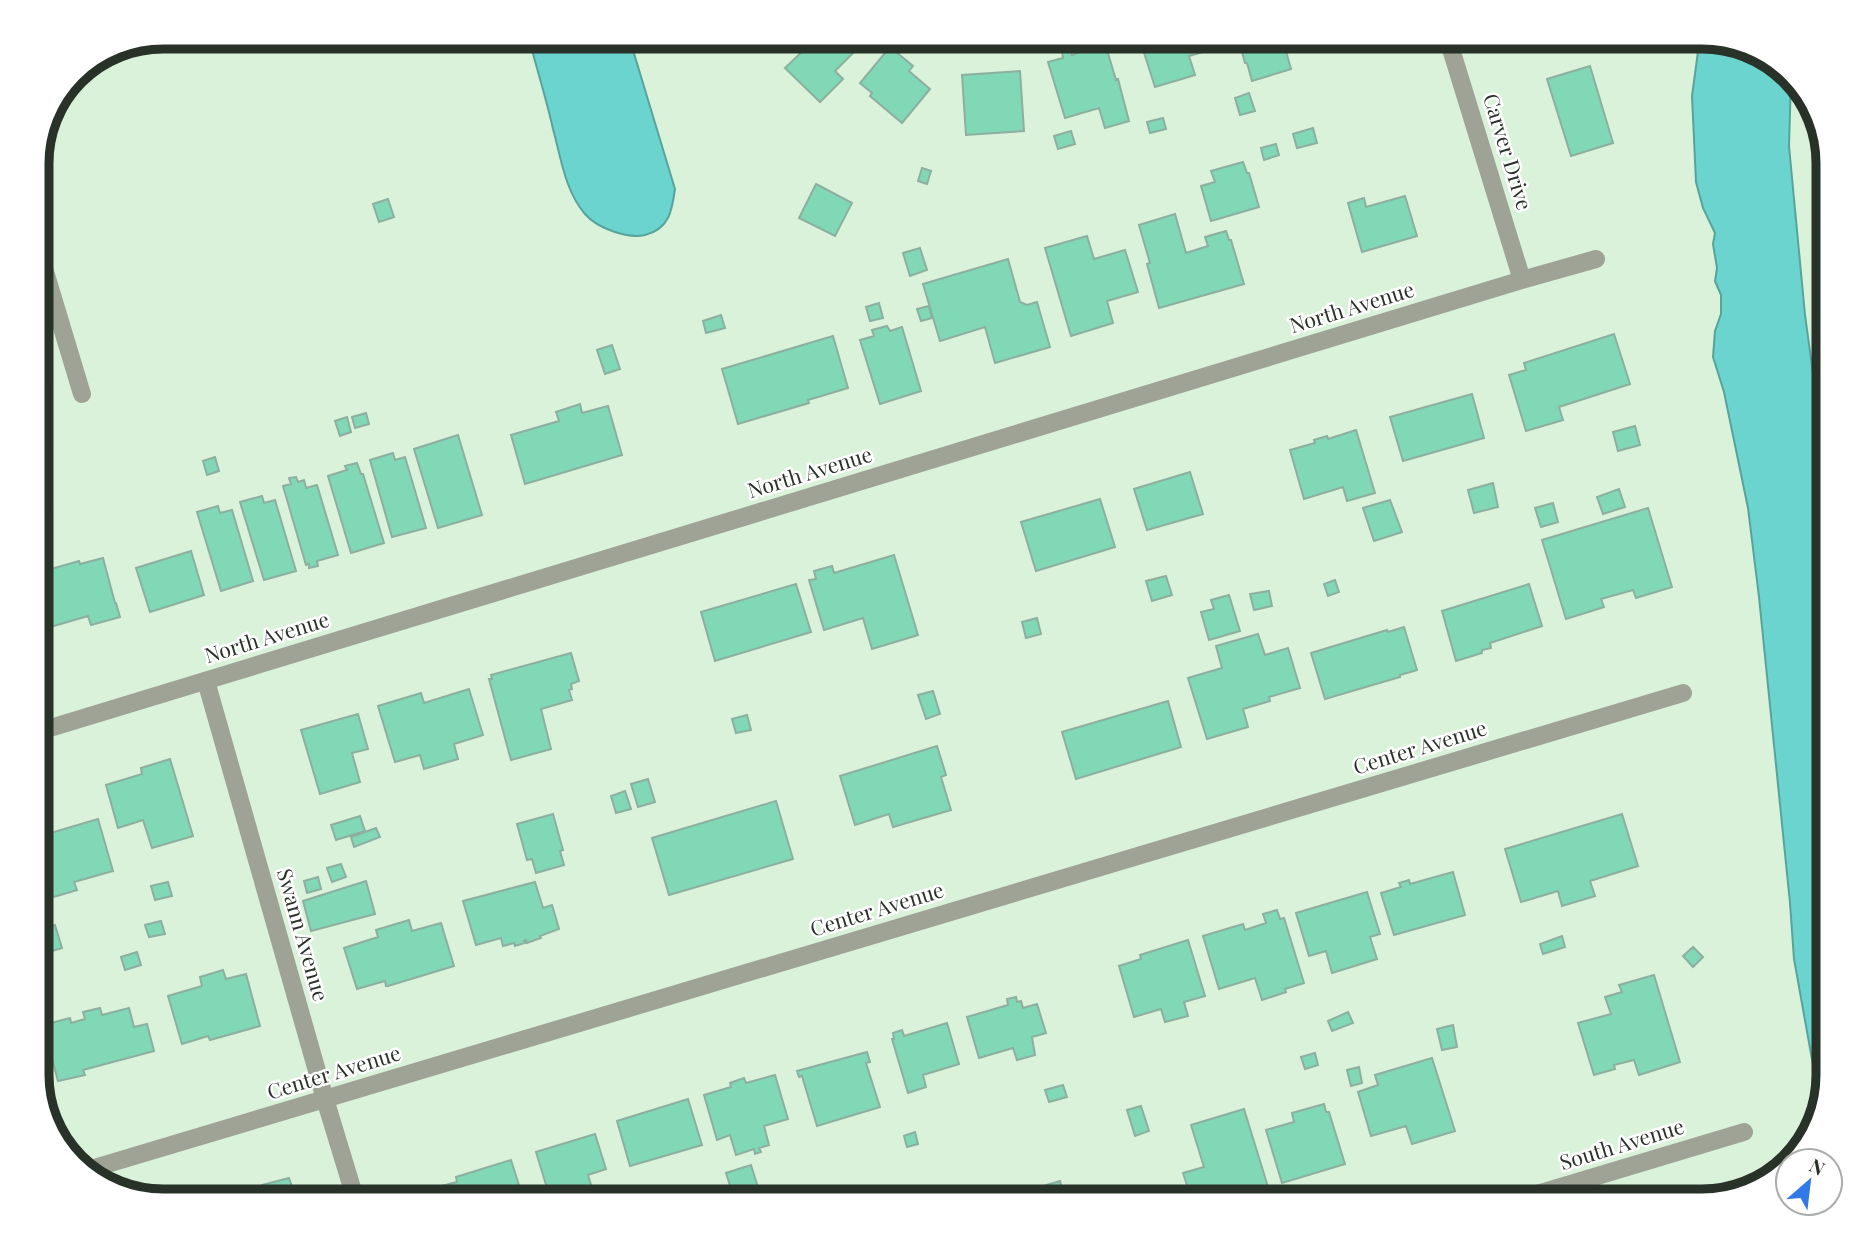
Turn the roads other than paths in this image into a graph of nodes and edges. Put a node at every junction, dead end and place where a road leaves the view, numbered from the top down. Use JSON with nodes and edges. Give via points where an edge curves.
{"nodes":[{"id":1,"x":1451,"y":49,"type":"edge"},
{"id":2,"x":1596,"y":259,"type":"dead end"},
{"id":3,"x":1522,"y":280,"type":"junction"},
{"id":4,"x":49,"y":285,"type":"edge"},
{"id":5,"x":82,"y":394,"type":"dead end"},
{"id":6,"x":206,"y":681,"type":"junction"},
{"id":7,"x":1682,"y":694,"type":"dead end"},
{"id":8,"x":49,"y":728,"type":"edge"},
{"id":9,"x":325,"y":1099,"type":"junction"},
{"id":10,"x":1744,"y":1132,"type":"dead end"},
{"id":11,"x":96,"y":1167,"type":"edge"},
{"id":12,"x":352,"y":1189,"type":"edge"},
{"id":13,"x":1554,"y":1189,"type":"edge"}],
"edges":[{"from":1,"to":3,"type":"street","name":"Carver Drive"},
{"from":2,"to":3,"type":"street","name":"North Avenue"},
{"from":3,"to":6,"type":"street","name":"North Avenue"},
{"from":4,"to":5,"type":"street"},
{"from":6,"to":8,"type":"street","name":"North Avenue"},
{"from":6,"to":9,"type":"street","name":"Swann Avenue"},
{"from":7,"to":9,"type":"street","name":"Center Avenue"},
{"from":9,"to":11,"type":"street","name":"Center Avenue"},
{"from":9,"to":12,"type":"street","name":"Swann Avenue"},
{"from":10,"to":13,"type":"street","name":"South Avenue"}]}
